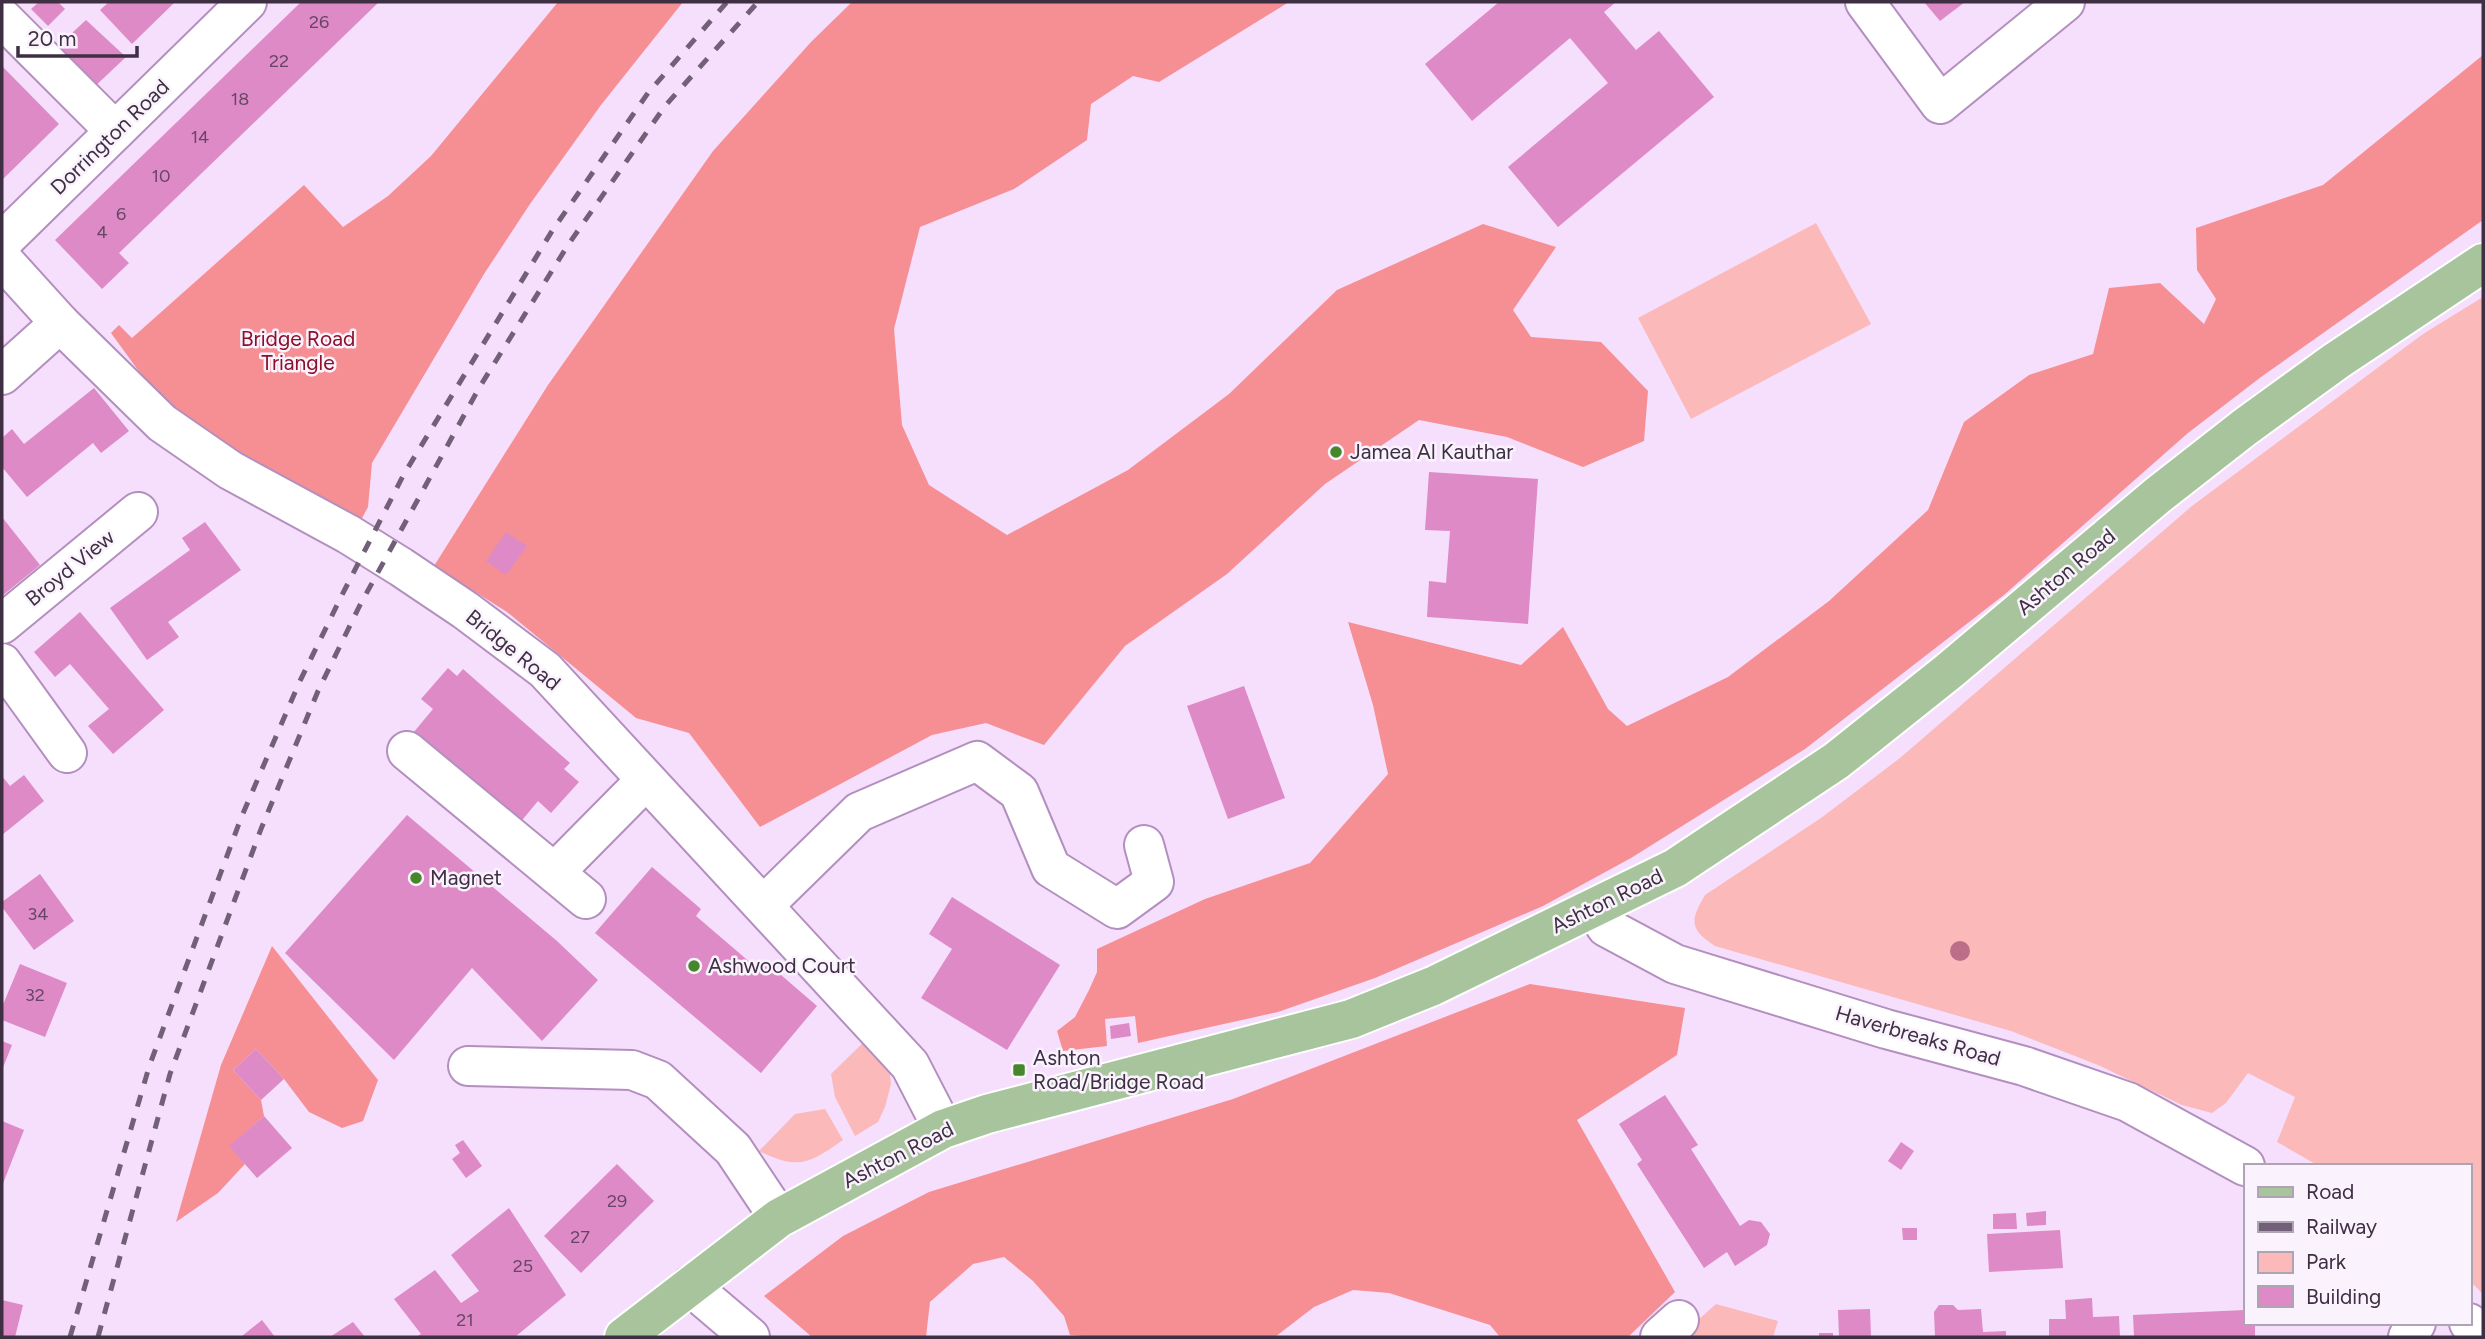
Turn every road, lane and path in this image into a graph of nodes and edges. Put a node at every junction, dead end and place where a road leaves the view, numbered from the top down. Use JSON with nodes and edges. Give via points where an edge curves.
{"nodes":[{"id":1,"x":247,"y":2,"type":"edge"},
{"id":2,"x":1865,"y":2,"type":"edge"},
{"id":3,"x":2065,"y":2,"type":"edge"},
{"id":4,"x":2,"y":18,"type":"edge"},
{"id":5,"x":115,"y":131,"type":"junction"},
{"id":6,"x":2,"y":242,"type":"edge"},
{"id":7,"x":2,"y":259,"type":"edge"},
{"id":8,"x":2483,"y":263,"type":"edge"},
{"id":9,"x":60,"y":323,"type":"junction"},
{"id":10,"x":2,"y":375,"type":"edge"},
{"id":11,"x":138,"y":512,"type":"dead end"},
{"id":12,"x":2,"y":624,"type":"edge"},
{"id":13,"x":2,"y":663,"type":"edge"},
{"id":14,"x":407,"y":751,"type":"dead end"},
{"id":15,"x":67,"y":752,"type":"dead end"},
{"id":16,"x":646,"y":780,"type":"junction"},
{"id":17,"x":1144,"y":845,"type":"dead end"},
{"id":18,"x":555,"y":872,"type":"junction"},
{"id":19,"x":586,"y":899,"type":"dead end"},
{"id":20,"x":764,"y":905,"type":"junction"},
{"id":21,"x":1595,"y":908,"type":"junction"},
{"id":22,"x":468,"y":1066,"type":"dead end"},
{"id":23,"x":943,"y":1129,"type":"junction"},
{"id":24,"x":2244,"y":1165,"type":"edge"},
{"id":25,"x":779,"y":1218,"type":"junction"},
{"id":26,"x":690,"y":1286,"type":"junction"},
{"id":27,"x":624,"y":1337,"type":"edge"},
{"id":28,"x":750,"y":1337,"type":"edge"}],
"edges":[{"from":1,"to":5,"type":"street","name":"Dorrington Road"},
{"from":2,"to":3,"type":"street","via":[[1940,104]]},
{"from":4,"to":5,"type":"street"},
{"from":5,"to":6,"type":"street","name":"Dorrington Road"},
{"from":7,"to":9,"type":"street","name":"Bridge Road"},
{"from":8,"to":21,"type":"main road","name":"Ashton Road","via":[[2245,427],[1836,761],[1675,867]]},
{"from":9,"to":10,"type":"street"},
{"from":9,"to":16,"type":"street","name":"Bridge Road","via":[[162,423],[230,470],[348,534],[465,610],[545,670]]},
{"from":11,"to":12,"type":"street","name":"Broyd View"},
{"from":13,"to":15,"type":"street"},
{"from":14,"to":18,"type":"street"},
{"from":16,"to":18,"type":"street"},
{"from":16,"to":20,"type":"street","name":"Bridge Road"},
{"from":17,"to":20,"type":"street","via":[[1154,882],[1117,909],[1051,868],[1019,792],[977,761],[859,812]]},
{"from":18,"to":19,"type":"street"},
{"from":20,"to":23,"type":"street","name":"Bridge Road","via":[[910,1065]]},
{"from":21,"to":23,"type":"main road","name":"Ashton Road","via":[[1433,986],[1351,1019]]},
{"from":21,"to":24,"type":"street","name":"Haverbreaks Road","via":[[1606,928],[1675,964],[2024,1066],[2128,1102]]},
{"from":22,"to":25,"type":"street","via":[[632,1070],[658,1080],[733,1149]]},
{"from":23,"to":25,"type":"main road","name":"Ashton Road"},
{"from":25,"to":26,"type":"main road","name":"Ashton Road"},
{"from":26,"to":27,"type":"main road","name":"Ashton Road"},
{"from":26,"to":28,"type":"street"}]}
